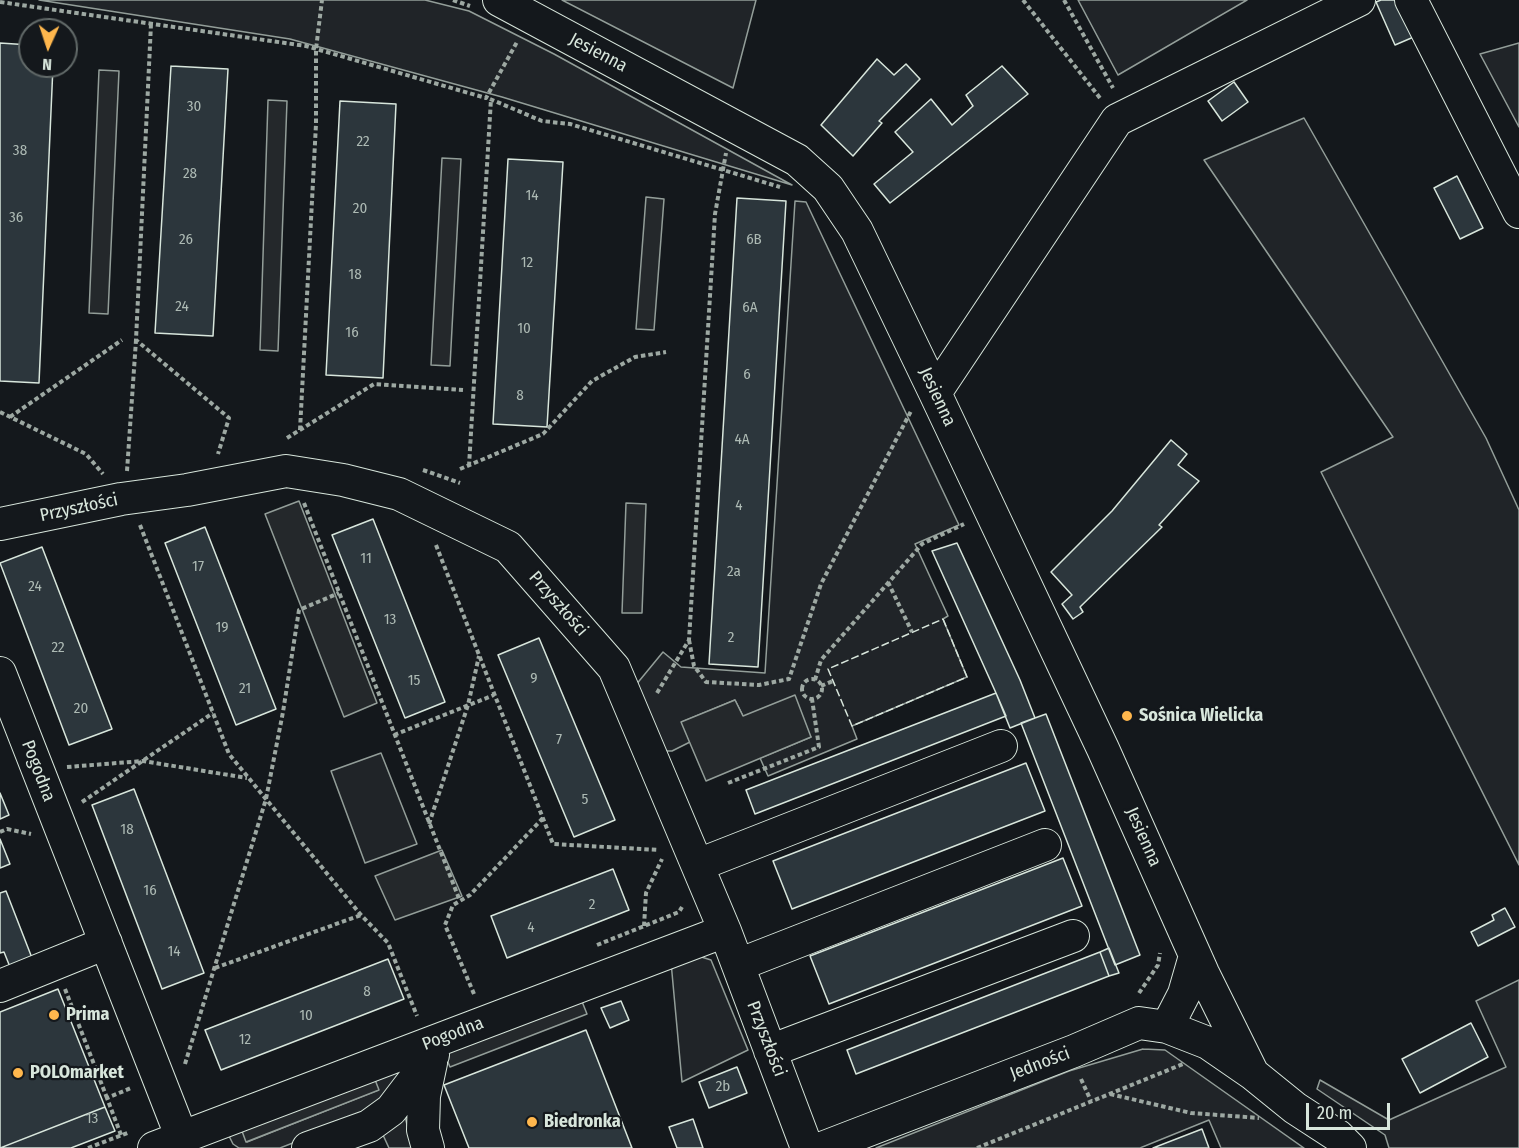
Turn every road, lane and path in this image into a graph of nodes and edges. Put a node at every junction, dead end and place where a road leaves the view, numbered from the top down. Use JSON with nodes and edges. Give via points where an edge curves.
{"nodes":[{"id":1,"x":322,"y":0,"type":"edge"},
{"id":2,"x":453,"y":0,"type":"edge"},
{"id":3,"x":1023,"y":0,"type":"edge"},
{"id":4,"x":1064,"y":0,"type":"edge"},
{"id":5,"x":1359,"y":0,"type":"edge"},
{"id":6,"x":1411,"y":0,"type":"edge"},
{"id":7,"x":0,"y":2,"type":"edge"},
{"id":8,"x":485,"y":3,"type":"edge"},
{"id":9,"x":151,"y":24,"type":"junction"},
{"id":10,"x":518,"y":41,"type":"dead end"},
{"id":11,"x":316,"y":49,"type":"junction"},
{"id":12,"x":489,"y":98,"type":"junction"},
{"id":13,"x":1122,"y":117,"type":"junction"},
{"id":14,"x":728,"y":144,"type":"dead end"},
{"id":15,"x":722,"y":169,"type":"junction"},
{"id":16,"x":782,"y":188,"type":"dead end"},
{"id":17,"x":1519,"y":212,"type":"edge"},
{"id":18,"x":122,"y":340,"type":"dead end"},
{"id":19,"x":136,"y":340,"type":"junction"},
{"id":20,"x":666,"y":352,"type":"dead end"},
{"id":21,"x":463,"y":390,"type":"dead end"},
{"id":22,"x":923,"y":402,"type":"junction"},
{"id":23,"x":0,"y":412,"type":"edge"},
{"id":24,"x":10,"y":417,"type":"junction"},
{"id":25,"x":300,"y":430,"type":"junction"},
{"id":26,"x":287,"y":438,"type":"dead end"},
{"id":27,"x":218,"y":454,"type":"dead end"},
{"id":28,"x":470,"y":466,"type":"junction"},
{"id":29,"x":460,"y":469,"type":"dead end"},
{"id":30,"x":127,"y":472,"type":"dead end"},
{"id":31,"x":103,"y":474,"type":"dead end"},
{"id":32,"x":301,"y":494,"type":"dead end"},
{"id":33,"x":973,"y":519,"type":"dead end"},
{"id":34,"x":138,"y":520,"type":"dead end"},
{"id":35,"x":0,"y":524,"type":"edge"},
{"id":36,"x":433,"y":538,"type":"dead end"},
{"id":37,"x":888,"y":582,"type":"junction"},
{"id":38,"x":339,"y":593,"type":"junction"},
{"id":39,"x":912,"y":632,"type":"dead end"},
{"id":40,"x":689,"y":640,"type":"junction"},
{"id":41,"x":479,"y":656,"type":"junction"},
{"id":42,"x":0,"y":673,"type":"edge"},
{"id":43,"x":815,"y":680,"type":"junction"},
{"id":44,"x":833,"y":681,"type":"dead end"},
{"id":45,"x":821,"y":686,"type":"junction"},
{"id":46,"x":494,"y":695,"type":"junction"},
{"id":47,"x":813,"y":699,"type":"junction"},
{"id":48,"x":468,"y":705,"type":"junction"},
{"id":49,"x":213,"y":713,"type":"junction"},
{"id":50,"x":638,"y":724,"type":"junction"},
{"id":51,"x":394,"y":735,"type":"junction"},
{"id":52,"x":1001,"y":746,"type":"dead end"},
{"id":53,"x":143,"y":760,"type":"junction"},
{"id":54,"x":63,"y":767,"type":"dead end"},
{"id":55,"x":248,"y":778,"type":"junction"},
{"id":56,"x":728,"y":783,"type":"dead end"},
{"id":57,"x":266,"y":799,"type":"junction"},
{"id":58,"x":78,"y":805,"type":"dead end"},
{"id":59,"x":543,"y":818,"type":"junction"},
{"id":60,"x":428,"y":824,"type":"junction"},
{"id":61,"x":1045,"y":845,"type":"dead end"},
{"id":62,"x":698,"y":866,"type":"junction"},
{"id":63,"x":460,"y":901,"type":"junction"},
{"id":64,"x":685,"y":903,"type":"dead end"},
{"id":65,"x":361,"y":915,"type":"junction"},
{"id":66,"x":644,"y":926,"type":"junction"},
{"id":67,"x":725,"y":931,"type":"junction"},
{"id":68,"x":1073,"y":936,"type":"dead end"},
{"id":69,"x":106,"y":943,"type":"junction"},
{"id":70,"x":590,"y":948,"type":"dead end"},
{"id":71,"x":1195,"y":956,"type":"junction"},
{"id":72,"x":55,"y":964,"type":"junction"},
{"id":73,"x":738,"y":965,"type":"junction"},
{"id":74,"x":214,"y":969,"type":"junction"},
{"id":75,"x":0,"y":986,"type":"edge"},
{"id":76,"x":484,"y":991,"type":"dead end"},
{"id":77,"x":474,"y":994,"type":"junction"},
{"id":78,"x":468,"y":997,"type":"dead end"},
{"id":79,"x":406,"y":1021,"type":"dead end"},
{"id":80,"x":1167,"y":1027,"type":"junction"},
{"id":81,"x":429,"y":1031,"type":"junction"},
{"id":82,"x":771,"y":1051,"type":"junction"},
{"id":83,"x":1184,"y":1064,"type":"dead end"},
{"id":84,"x":185,"y":1066,"type":"dead end"},
{"id":85,"x":1077,"y":1069,"type":"dead end"},
{"id":86,"x":1253,"y":1074,"type":"junction"},
{"id":87,"x":137,"y":1086,"type":"dead end"},
{"id":88,"x":1110,"y":1094,"type":"junction"},
{"id":89,"x":107,"y":1098,"type":"junction"},
{"id":90,"x":1091,"y":1101,"type":"junction"},
{"id":91,"x":1269,"y":1119,"type":"dead end"},
{"id":92,"x":121,"y":1135,"type":"junction"},
{"id":93,"x":216,"y":1137,"type":"edge"},
{"id":94,"x":158,"y":1138,"type":"edge"},
{"id":95,"x":88,"y":1148,"type":"edge"},
{"id":96,"x":308,"y":1148,"type":"edge"},
{"id":97,"x":428,"y":1148,"type":"edge"},
{"id":98,"x":807,"y":1148,"type":"edge"},
{"id":99,"x":822,"y":1148,"type":"edge"},
{"id":100,"x":976,"y":1148,"type":"edge"},
{"id":101,"x":1350,"y":1148,"type":"edge"}],
"edges":[{"from":1,"to":11,"type":"path"},
{"from":2,"to":8,"type":"path"},
{"from":3,"to":13,"type":"path"},
{"from":4,"to":13,"type":"path"},
{"from":5,"to":13,"type":"street"},
{"from":6,"to":17,"type":"street"},
{"from":7,"to":9,"type":"path"},
{"from":8,"to":22,"type":"street","name":"Jesienna","via":[[797,160],[828,188],[857,231]]},
{"from":9,"to":11,"type":"path"},
{"from":9,"to":19,"type":"path"},
{"from":10,"to":12,"type":"path"},
{"from":11,"to":12,"type":"path"},
{"from":11,"to":25,"type":"path","via":[[316,124]]},
{"from":12,"to":15,"type":"path","via":[[542,121],[570,124]]},
{"from":12,"to":28,"type":"path"},
{"from":13,"to":22,"type":"street"},
{"from":14,"to":15,"type":"path"},
{"from":15,"to":16,"type":"path"},
{"from":15,"to":40,"type":"path","via":[[715,214]]},
{"from":18,"to":24,"type":"path"},
{"from":19,"to":27,"type":"path","via":[[229,418]]},
{"from":19,"to":30,"type":"path"},
{"from":20,"to":28,"type":"path","via":[[635,357],[592,381],[543,434]]},
{"from":21,"to":25,"type":"path","via":[[374,384]]},
{"from":22,"to":40,"type":"path","via":[[821,584],[789,679],[759,685],[706,682],[694,666]]},
{"from":22,"to":71,"type":"street","name":"Jesienna","via":[[1102,748]]},
{"from":23,"to":24,"type":"path"},
{"from":24,"to":31,"type":"path","via":[[86,454]]},
{"from":25,"to":26,"type":"path"},
{"from":28,"to":29,"type":"path"},
{"from":32,"to":38,"type":"path"},
{"from":33,"to":37,"type":"path","via":[[922,544]]},
{"from":34,"to":49,"type":"path"},
{"from":35,"to":50,"type":"street","name":"Przyszłości","via":[[286,471],[399,494],[508,547],[614,668]]},
{"from":36,"to":41,"type":"path"},
{"from":37,"to":39,"type":"path"},
{"from":37,"to":43,"type":"path","via":[[821,660]]},
{"from":38,"to":51,"type":"path"},
{"from":38,"to":57,"type":"path","via":[[298,610]]},
{"from":40,"to":50,"type":"path"},
{"from":41,"to":46,"type":"path"},
{"from":41,"to":48,"type":"path"},
{"from":42,"to":69,"type":"street","name":"Pogodna"},
{"from":43,"to":45,"type":"path"},
{"from":43,"to":47,"type":"path","via":[[802,686],[804,695]]},
{"from":44,"to":45,"type":"path"},
{"from":45,"to":47,"type":"path","via":[[820,694]]},
{"from":46,"to":48,"type":"path"},
{"from":46,"to":59,"type":"path"},
{"from":47,"to":56,"type":"path","via":[[819,747]]},
{"from":48,"to":51,"type":"path"},
{"from":48,"to":60,"type":"path"},
{"from":49,"to":53,"type":"path"},
{"from":49,"to":55,"type":"path","via":[[229,754]]},
{"from":50,"to":62,"type":"street","name":"Przyszłości"},
{"from":51,"to":60,"type":"path"},
{"from":52,"to":62,"type":"street"},
{"from":53,"to":54,"type":"path"},
{"from":53,"to":55,"type":"path"},
{"from":53,"to":58,"type":"path"},
{"from":55,"to":57,"type":"path"},
{"from":57,"to":65,"type":"path"},
{"from":57,"to":74,"type":"path"},
{"from":59,"to":63,"type":"path"},
{"from":59,"to":66,"type":"path","via":[[553,844],[666,850],[646,893]]},
{"from":60,"to":63,"type":"path"},
{"from":61,"to":73,"type":"street"},
{"from":62,"to":67,"type":"street","name":"Przyszłości"},
{"from":63,"to":77,"type":"path","via":[[453,905],[445,925]]},
{"from":64,"to":66,"type":"path","via":[[679,912]]},
{"from":65,"to":74,"type":"path"},
{"from":65,"to":81,"type":"path","via":[[388,943]]},
{"from":66,"to":70,"type":"path"},
{"from":67,"to":73,"type":"street","name":"Przyszłości"},
{"from":67,"to":81,"type":"street","name":"Pogodna"},
{"from":68,"to":82,"type":"street"},
{"from":69,"to":72,"type":"street"},
{"from":69,"to":94,"type":"street","name":"Pogodna"},
{"from":71,"to":80,"type":"street","via":[[1184,994]]},
{"from":71,"to":86,"type":"street","name":"Jesienna"},
{"from":72,"to":75,"type":"street"},
{"from":72,"to":89,"type":"path"},
{"from":73,"to":82,"type":"street","name":"Przyszłości"},
{"from":74,"to":84,"type":"path"},
{"from":76,"to":77,"type":"path"},
{"from":77,"to":78,"type":"path"},
{"from":79,"to":81,"type":"path"},
{"from":80,"to":86,"type":"street","name":"Jedności","via":[[1208,1043]]},
{"from":80,"to":99,"type":"street","name":"Jedności","via":[[1139,1023]]},
{"from":81,"to":93,"type":"street","name":"Pogodna"},
{"from":81,"to":96,"type":"street","via":[[391,1110],[369,1126]]},
{"from":81,"to":97,"type":"street","via":[[423,1130]]},
{"from":82,"to":98,"type":"street","name":"Przyszłości"},
{"from":83,"to":88,"type":"path"},
{"from":85,"to":90,"type":"path"},
{"from":86,"to":101,"type":"street","name":"Jedności"},
{"from":87,"to":89,"type":"path"},
{"from":88,"to":90,"type":"path"},
{"from":88,"to":91,"type":"path","via":[[1191,1113]]},
{"from":89,"to":92,"type":"path"},
{"from":90,"to":100,"type":"path"},
{"from":92,"to":94,"type":"path"},
{"from":92,"to":95,"type":"path"},
{"from":93,"to":94,"type":"street","name":"Pogodna"}]}
